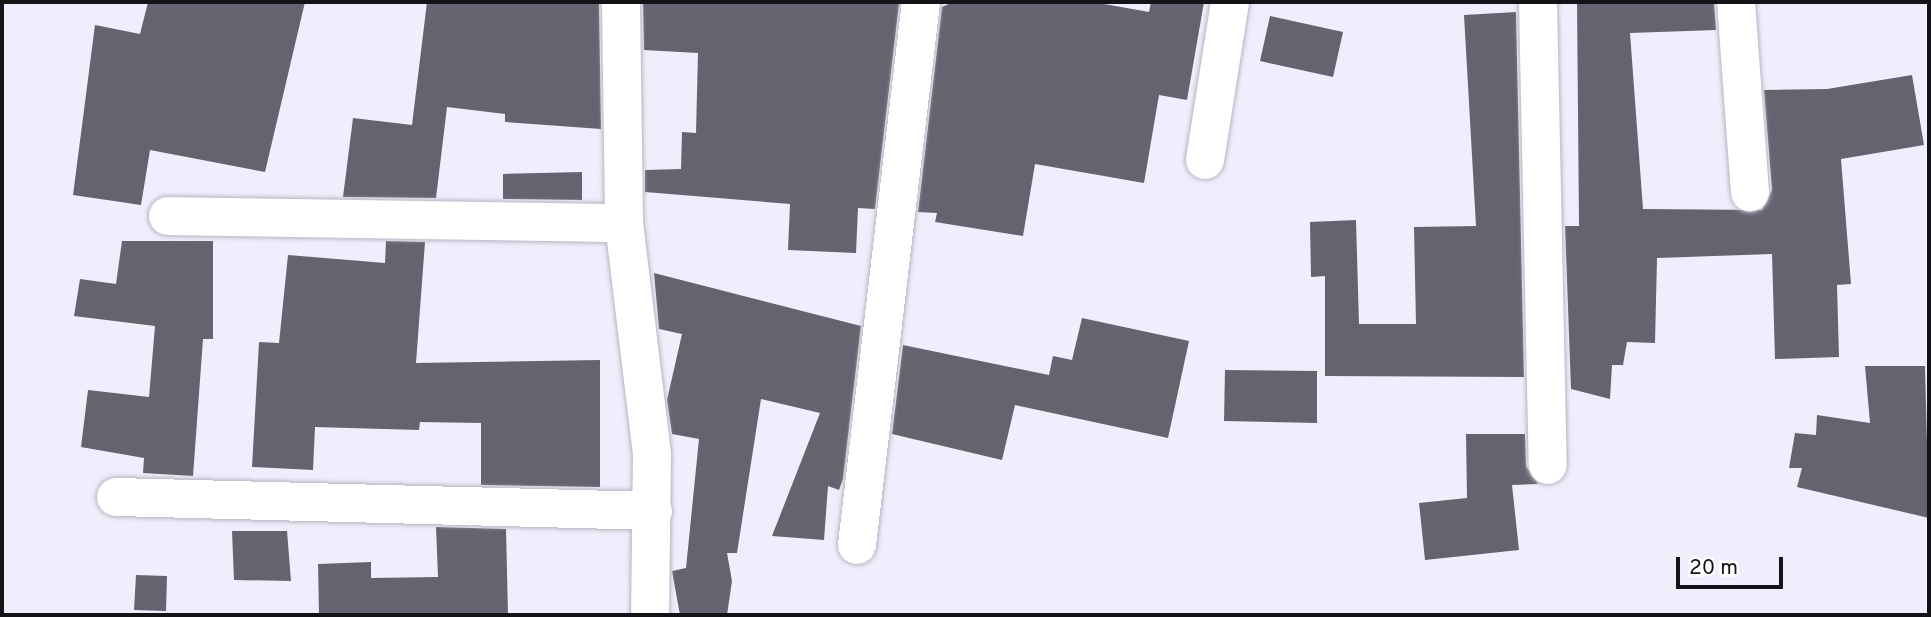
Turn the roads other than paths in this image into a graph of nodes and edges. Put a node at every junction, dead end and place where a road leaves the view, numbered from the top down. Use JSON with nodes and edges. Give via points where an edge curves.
{"nodes":[{"id":1,"x":621,"y":2,"type":"edge"},
{"id":2,"x":921,"y":2,"type":"edge"},
{"id":3,"x":1230,"y":2,"type":"edge"},
{"id":4,"x":1538,"y":2,"type":"edge"},
{"id":5,"x":1736,"y":2,"type":"edge"},
{"id":6,"x":1205,"y":160,"type":"dead end"},
{"id":7,"x":1750,"y":192,"type":"dead end"},
{"id":8,"x":168,"y":216,"type":"dead end"},
{"id":9,"x":624,"y":223,"type":"junction"},
{"id":10,"x":1548,"y":465,"type":"dead end"},
{"id":11,"x":116,"y":497,"type":"dead end"},
{"id":12,"x":653,"y":511,"type":"junction"},
{"id":13,"x":858,"y":545,"type":"dead end"},
{"id":14,"x":650,"y":615,"type":"edge"}],
"edges":[{"from":1,"to":9,"type":"street"},
{"from":2,"to":13,"type":"street"},
{"from":3,"to":6,"type":"street"},
{"from":4,"to":10,"type":"street"},
{"from":5,"to":7,"type":"street"},
{"from":8,"to":9,"type":"street"},
{"from":9,"to":12,"type":"street"},
{"from":11,"to":12,"type":"street"},
{"from":12,"to":14,"type":"street"}]}
